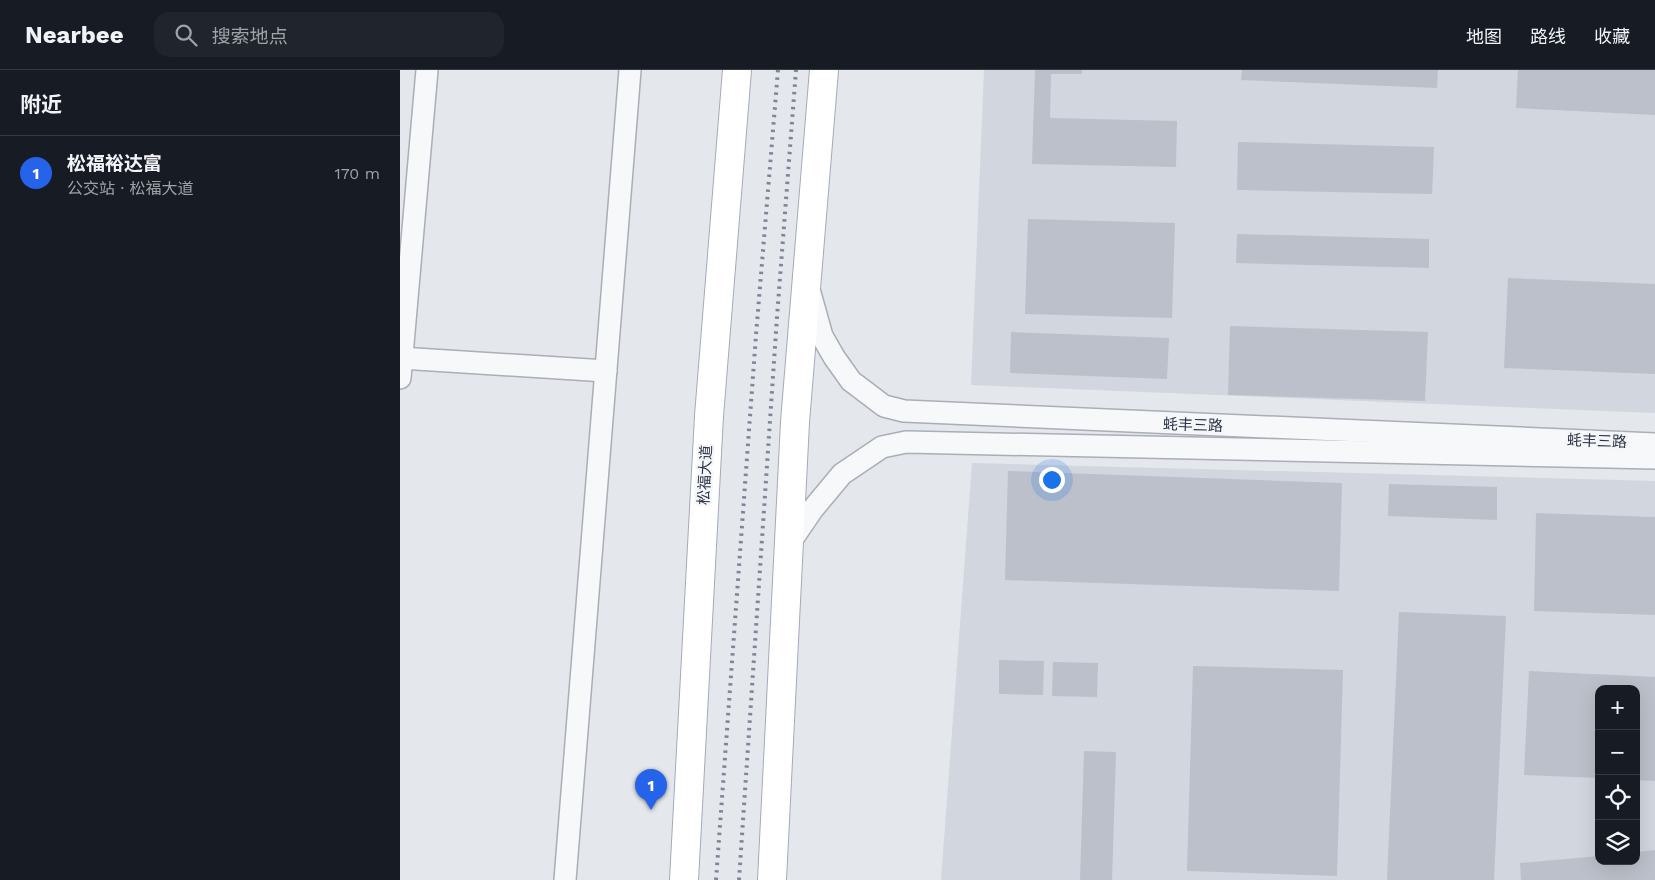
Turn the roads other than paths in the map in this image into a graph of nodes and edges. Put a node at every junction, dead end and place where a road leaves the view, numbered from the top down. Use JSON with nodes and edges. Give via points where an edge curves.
{"nodes":[{"id":1,"x":427,"y":70,"type":"edge"},
{"id":2,"x":630,"y":70,"type":"edge"},
{"id":3,"x":737,"y":70,"type":"edge"},
{"id":4,"x":824,"y":70,"type":"edge"},
{"id":5,"x":807,"y":280,"type":"junction"},
{"id":6,"x":401,"y":365,"type":"edge"},
{"id":7,"x":606,"y":371,"type":"junction"},
{"id":8,"x":1655,"y":444,"type":"edge"},
{"id":9,"x":1655,"y":458,"type":"edge"},
{"id":10,"x":789,"y":544,"type":"junction"},
{"id":11,"x":565,"y":880,"type":"edge"},
{"id":12,"x":684,"y":880,"type":"edge"},
{"id":13,"x":772,"y":880,"type":"edge"}],
"edges":[{"from":1,"to":6,"type":"street"},
{"from":2,"to":7,"type":"street"},
{"from":3,"to":12,"type":"main road","name":"松福大道","via":[[709,416]]},
{"from":4,"to":5,"type":"main road"},
{"from":5,"to":8,"type":"street","name":"蚝丰三路","via":[[822,336],[845,374],[884,406],[904,412]]},
{"from":5,"to":10,"type":"main road"},
{"from":6,"to":7,"type":"street"},
{"from":7,"to":11,"type":"street"},
{"from":9,"to":10,"type":"street","name":"蚝丰三路","via":[[906,442],[882,447],[842,474]]},
{"from":10,"to":13,"type":"main road"}]}
